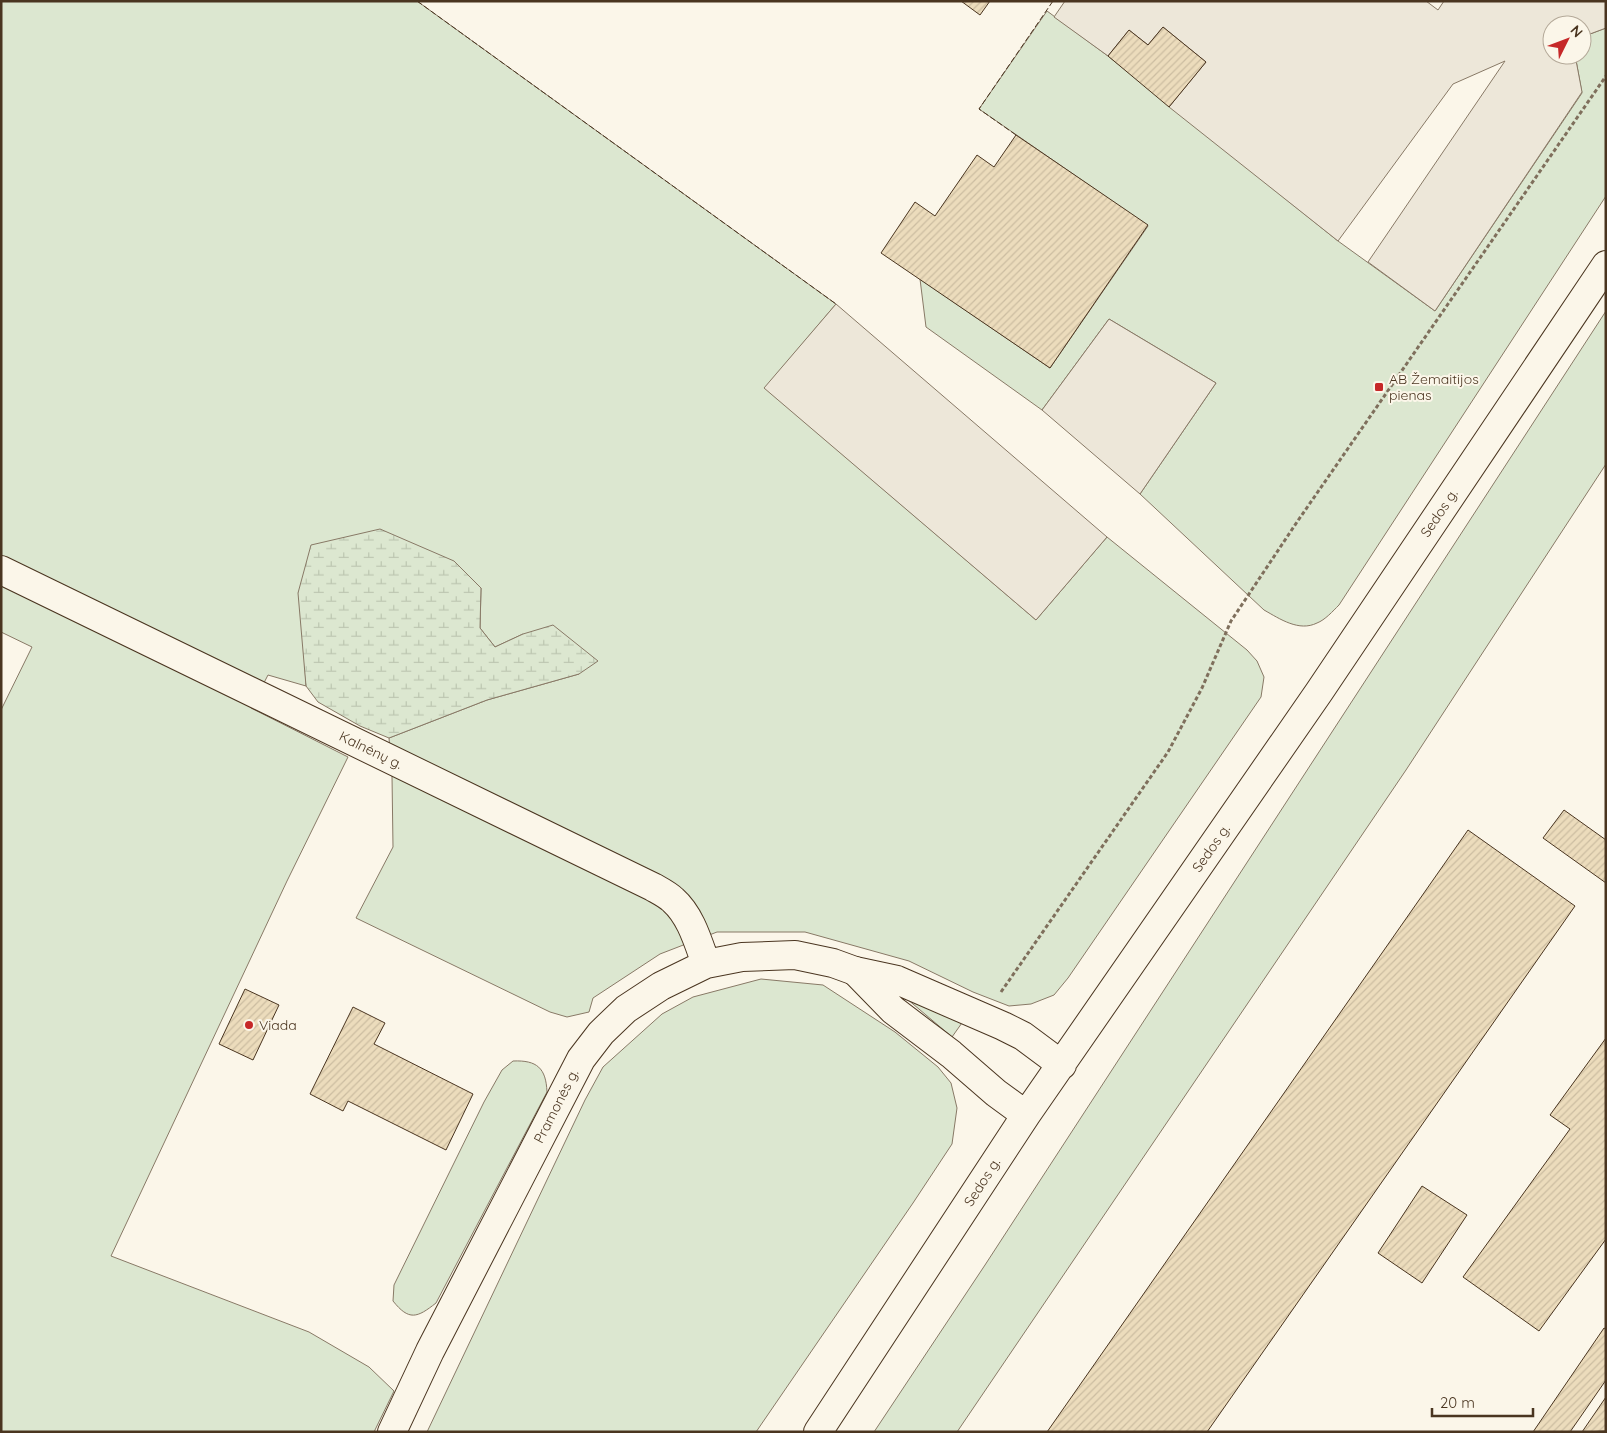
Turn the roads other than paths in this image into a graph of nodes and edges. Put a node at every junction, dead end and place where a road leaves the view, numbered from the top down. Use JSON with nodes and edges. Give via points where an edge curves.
{"nodes":[{"id":1,"x":1606,"y":265,"type":"edge"},
{"id":2,"x":1,"y":570,"type":"edge"},
{"id":3,"x":706,"y":964,"type":"junction"},
{"id":4,"x":855,"y":971,"type":"junction"},
{"id":5,"x":1062,"y":1065,"type":"junction"},
{"id":6,"x":1026,"y":1116,"type":"junction"},
{"id":7,"x":392,"y":1432,"type":"edge"},
{"id":8,"x":818,"y":1432,"type":"edge"}],
"edges":[{"from":1,"to":5,"type":"main road","name":"Sedos g.","via":[[1319,692]]},
{"from":2,"to":3,"type":"main road","name":"Kalnėnų g.","via":[[653,887],[683,910]]},
{"from":3,"to":4,"type":"main road","name":"Pramonės g.","via":[[742,956],[795,955]]},
{"from":3,"to":7,"type":"main road","name":"Pramonės g.","via":[[661,986],[626,1010],[601,1033],[581,1059],[430,1351]]},
{"from":4,"to":5,"type":"main road","name":"Pramonės g.","via":[[897,980],[975,1014],[1023,1036]]},
{"from":4,"to":6,"type":"main road","via":[[893,1010]]},
{"from":5,"to":6,"type":"main road","name":"Sedos g."},
{"from":6,"to":8,"type":"main road","name":"Sedos g."}]}
